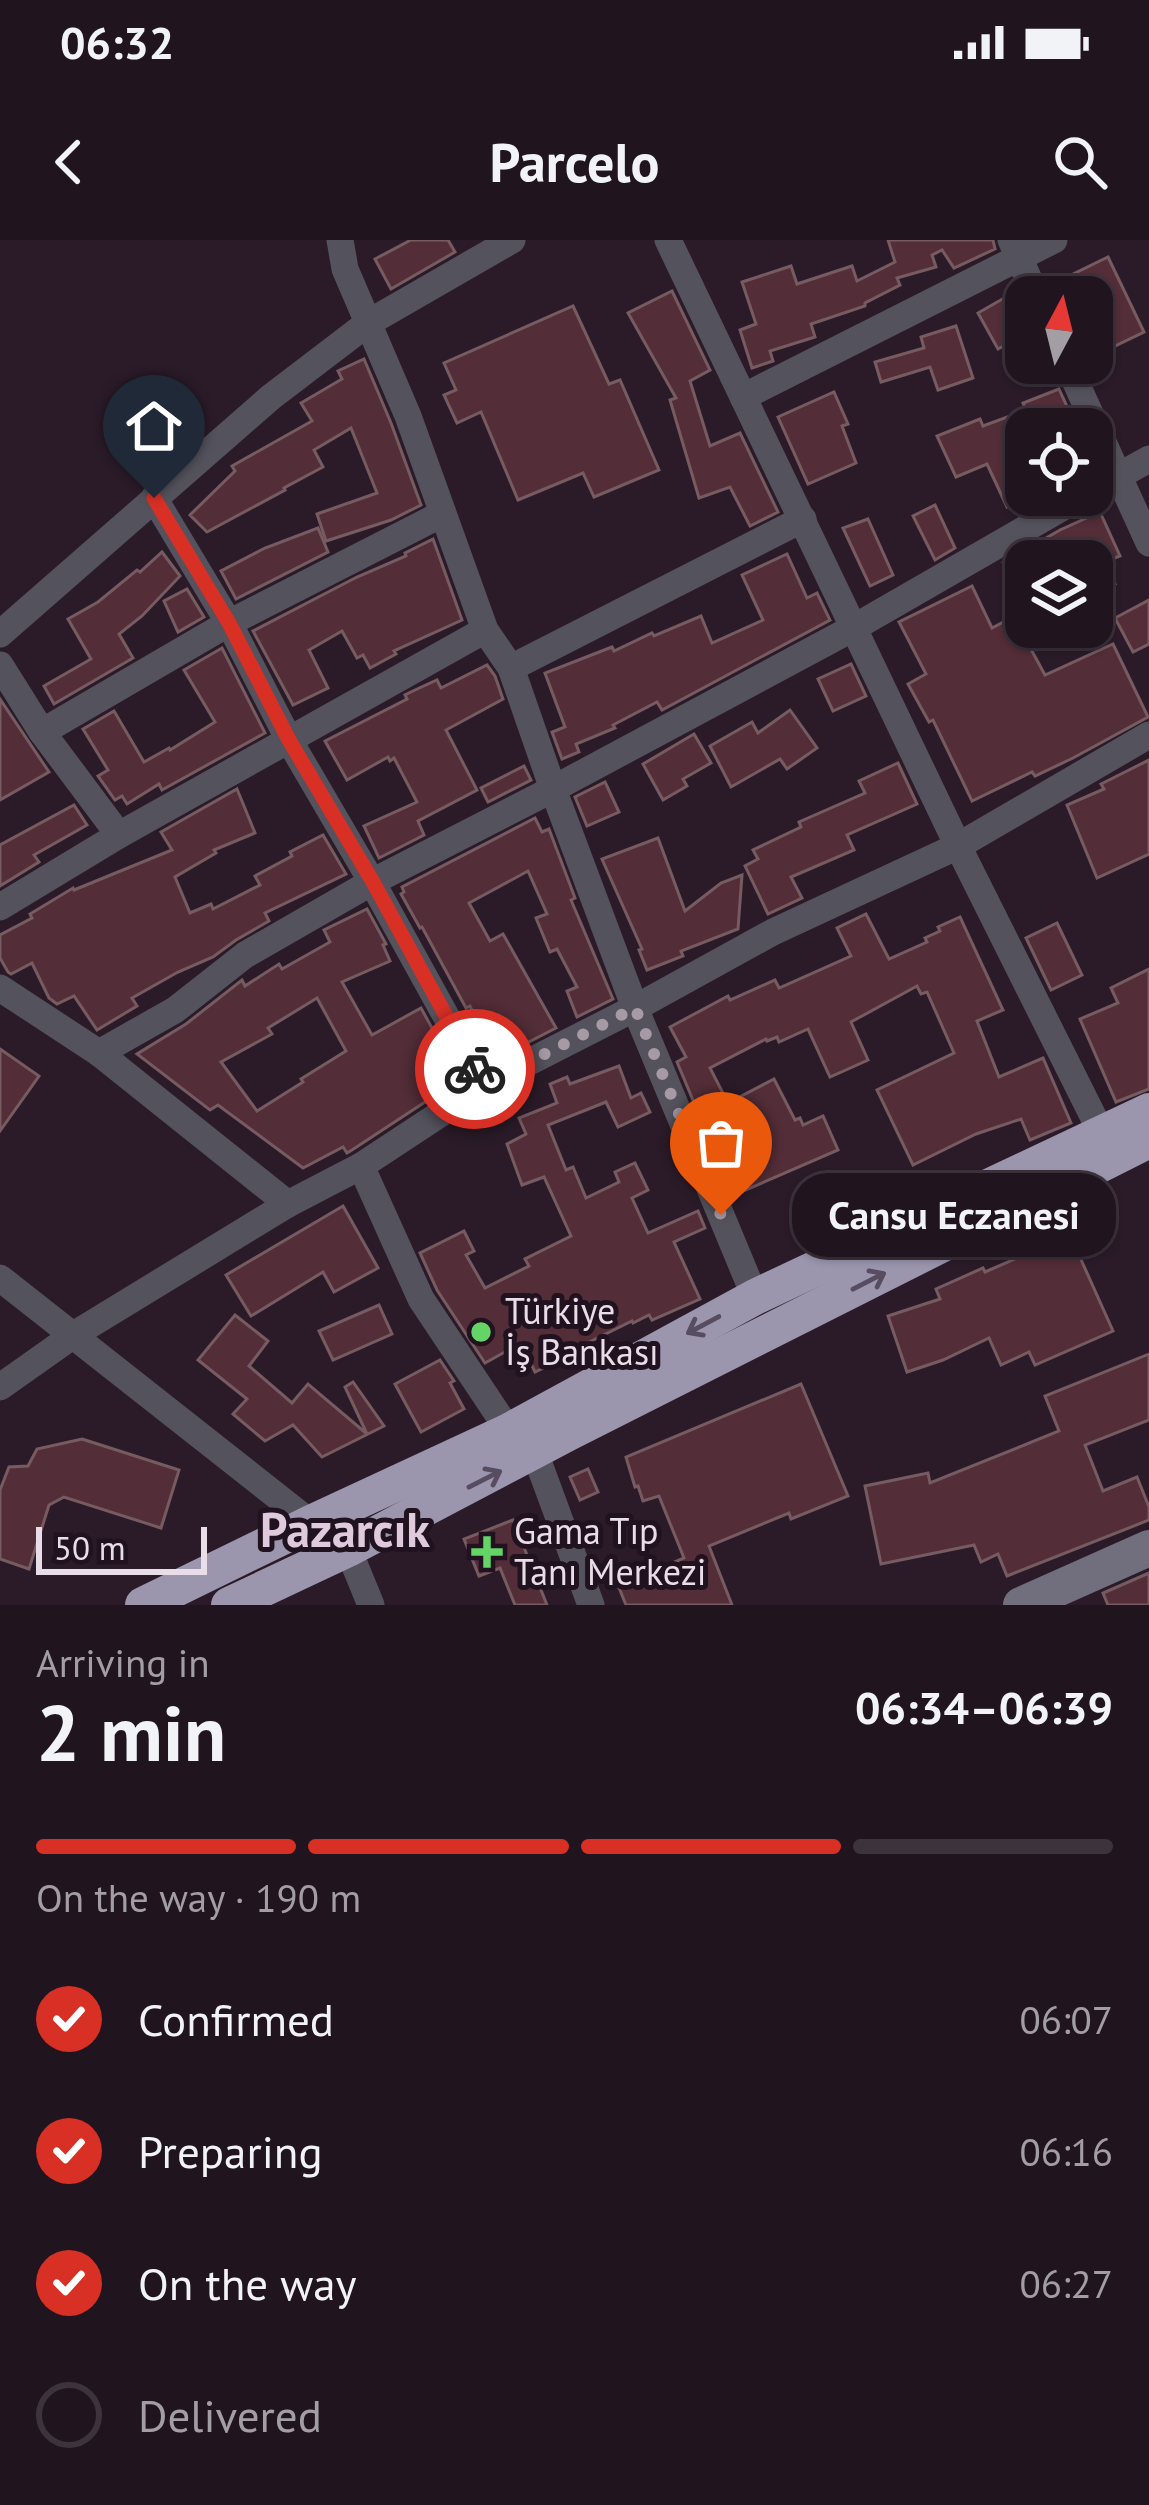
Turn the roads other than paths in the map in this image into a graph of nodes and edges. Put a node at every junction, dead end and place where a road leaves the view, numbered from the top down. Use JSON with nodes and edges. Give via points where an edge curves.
{"nodes":[{"id":1,"x":340,"y":240,"type":"edge"},
{"id":2,"x":512,"y":240,"type":"edge"},
{"id":3,"x":668,"y":240,"type":"edge"},
{"id":4,"x":1054,"y":240,"type":"edge"},
{"id":5,"x":1015,"y":249,"type":"edge"},
{"id":6,"x":368,"y":323,"type":"junction"},
{"id":7,"x":1076,"y":384,"type":"edge"},
{"id":8,"x":743,"y":397,"type":"junction"},
{"id":9,"x":1149,"y":459,"type":"edge"},
{"id":10,"x":1118,"y":476,"type":"junction"},
{"id":11,"x":1113,"y":479,"type":"edge"},
{"id":12,"x":154,"y":498,"type":"junction"},
{"id":13,"x":442,"y":514,"type":"junction"},
{"id":14,"x":1048,"y":516,"type":"edge"},
{"id":15,"x":802,"y":519,"type":"junction"},
{"id":16,"x":1149,"y":543,"type":"edge"},
{"id":17,"x":229,"y":623,"type":"junction"},
{"id":18,"x":855,"y":627,"type":"junction"},
{"id":19,"x":485,"y":630,"type":"junction"},
{"id":20,"x":0,"y":634,"type":"edge"},
{"id":21,"x":0,"y":665,"type":"edge"},
{"id":22,"x":512,"y":668,"type":"junction"},
{"id":23,"x":42,"y":732,"type":"junction"},
{"id":24,"x":1149,"y":735,"type":"edge"},
{"id":25,"x":289,"y":740,"type":"junction"},
{"id":26,"x":553,"y":789,"type":"junction"},
{"id":27,"x":118,"y":835,"type":"junction"},
{"id":28,"x":958,"y":846,"type":"junction"},
{"id":29,"x":373,"y":882,"type":"junction"},
{"id":30,"x":0,"y":907,"type":"edge"},
{"id":31,"x":0,"y":988,"type":"edge"},
{"id":32,"x":635,"y":1008,"type":"junction"},
{"id":33,"x":99,"y":1053,"type":"junction"},
{"id":34,"x":484,"y":1085,"type":"junction"},
{"id":35,"x":1149,"y":1111,"type":"edge"},
{"id":36,"x":1102,"y":1134,"type":"junction"},
{"id":37,"x":1149,"y":1140,"type":"edge"},
{"id":38,"x":361,"y":1166,"type":"junction"},
{"id":39,"x":288,"y":1204,"type":"junction"},
{"id":40,"x":0,"y":1277,"type":"edge"},
{"id":41,"x":755,"y":1298,"type":"junction"},
{"id":42,"x":75,"y":1334,"type":"junction"},
{"id":43,"x":0,"y":1388,"type":"edge"},
{"id":44,"x":522,"y":1442,"type":"junction"},
{"id":45,"x":310,"y":1523,"type":"junction"},
{"id":46,"x":1149,"y":1548,"type":"edge"},
{"id":47,"x":348,"y":1550,"type":"junction"},
{"id":48,"x":143,"y":1605,"type":"edge"},
{"id":49,"x":229,"y":1605,"type":"edge"},
{"id":50,"x":371,"y":1605,"type":"edge"},
{"id":51,"x":591,"y":1605,"type":"edge"},
{"id":52,"x":1021,"y":1605,"type":"edge"}],
"edges":[{"from":1,"to":6,"type":"street"},
{"from":2,"to":6,"type":"street"},
{"from":3,"to":8,"type":"street"},
{"from":4,"to":5,"type":"street"},
{"from":5,"to":8,"type":"street"},
{"from":6,"to":12,"type":"street"},
{"from":6,"to":13,"type":"street"},
{"from":7,"to":10,"type":"street"},
{"from":8,"to":15,"type":"street"},
{"from":9,"to":10,"type":"street"},
{"from":10,"to":11,"type":"street"},
{"from":10,"to":16,"type":"street"},
{"from":12,"to":17,"type":"street"},
{"from":12,"to":20,"type":"street"},
{"from":13,"to":17,"type":"street"},
{"from":13,"to":19,"type":"street"},
{"from":14,"to":18,"type":"street"},
{"from":15,"to":18,"type":"street"},
{"from":15,"to":22,"type":"street"},
{"from":17,"to":23,"type":"street"},
{"from":17,"to":25,"type":"street"},
{"from":18,"to":26,"type":"street"},
{"from":18,"to":28,"type":"street"},
{"from":19,"to":22,"type":"street"},
{"from":19,"to":25,"type":"street"},
{"from":21,"to":23,"type":"street"},
{"from":22,"to":26,"type":"street"},
{"from":23,"to":27,"type":"street"},
{"from":24,"to":28,"type":"street"},
{"from":25,"to":27,"type":"street"},
{"from":25,"to":29,"type":"street"},
{"from":26,"to":29,"type":"street"},
{"from":26,"to":32,"type":"street"},
{"from":27,"to":30,"type":"street"},
{"from":28,"to":32,"type":"street","via":[[773,932]]},
{"from":28,"to":36,"type":"street"},
{"from":29,"to":33,"type":"street"},
{"from":29,"to":34,"type":"street"},
{"from":31,"to":33,"type":"street"},
{"from":32,"to":34,"type":"street"},
{"from":32,"to":41,"type":"street"},
{"from":33,"to":39,"type":"street"},
{"from":34,"to":38,"type":"street"},
{"from":35,"to":36,"type":"highway"},
{"from":36,"to":41,"type":"highway"},
{"from":44,"to":37,"type":"highway","one_way":true,"via":[[611,1411]]},
{"from":38,"to":39,"type":"street"},
{"from":38,"to":44,"type":"street","via":[[421,1299]]},
{"from":39,"to":42,"type":"street"},
{"from":40,"to":42,"type":"street"},
{"from":41,"to":44,"type":"highway","one_way":true},
{"from":42,"to":43,"type":"street"},
{"from":42,"to":45,"type":"street"},
{"from":44,"to":45,"type":"highway"},
{"from":47,"to":44,"type":"highway","one_way":true},
{"from":44,"to":51,"type":"street"},
{"from":45,"to":48,"type":"highway"},
{"from":46,"to":52,"type":"street"},
{"from":47,"to":49,"type":"highway"},
{"from":47,"to":50,"type":"street"}]}
